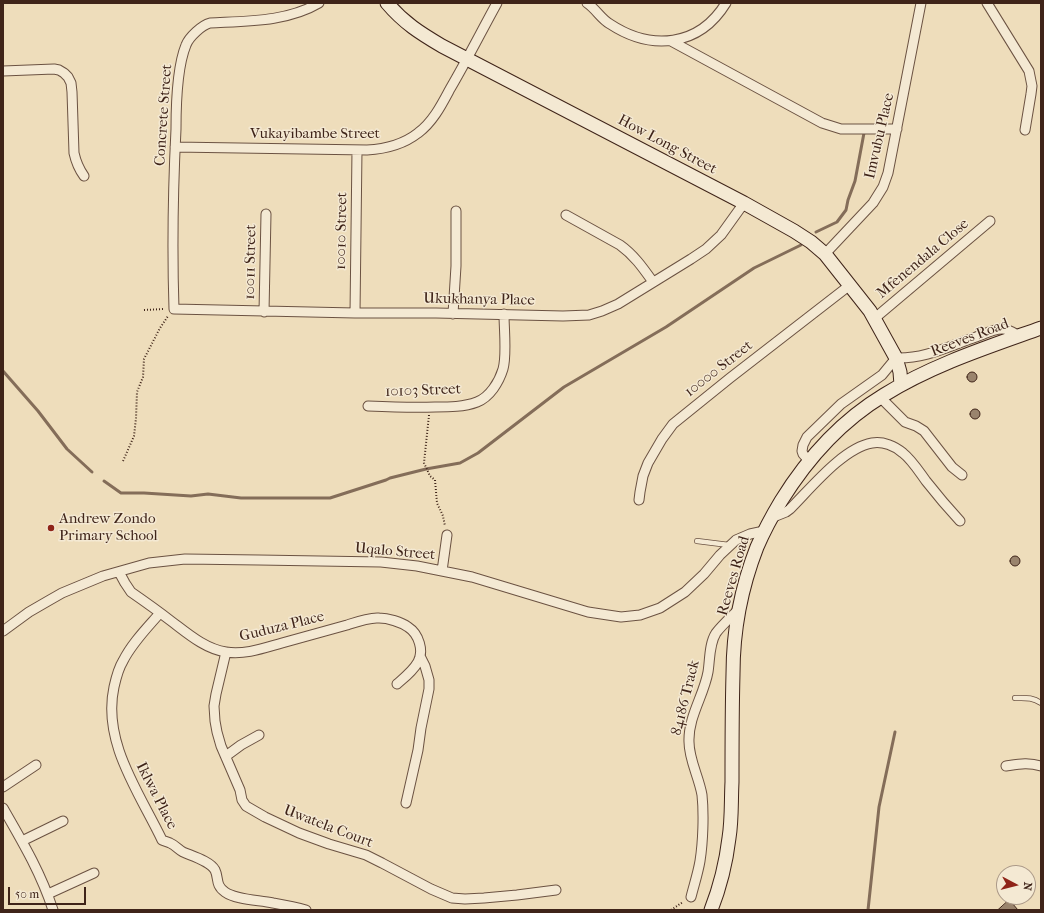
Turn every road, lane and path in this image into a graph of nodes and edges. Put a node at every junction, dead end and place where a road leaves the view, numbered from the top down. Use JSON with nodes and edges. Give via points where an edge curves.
{"nodes":[{"id":1,"x":320,"y":3,"type":"edge"},
{"id":2,"x":387,"y":3,"type":"edge"},
{"id":3,"x":497,"y":3,"type":"edge"},
{"id":4,"x":588,"y":3,"type":"edge"},
{"id":5,"x":726,"y":3,"type":"edge"},
{"id":6,"x":921,"y":3,"type":"edge"},
{"id":7,"x":987,"y":3,"type":"edge"},
{"id":8,"x":671,"y":41,"type":"junction"},
{"id":9,"x":468,"y":59,"type":"junction"},
{"id":10,"x":3,"y":71,"type":"edge"},
{"id":11,"x":897,"y":129,"type":"junction"},
{"id":12,"x":1025,"y":130,"type":"dead end"},
{"id":13,"x":175,"y":147,"type":"junction"},
{"id":14,"x":357,"y":150,"type":"junction"},
{"id":15,"x":84,"y":176,"type":"dead end"},
{"id":16,"x":744,"y":203,"type":"junction"},
{"id":17,"x":456,"y":211,"type":"dead end"},
{"id":18,"x":266,"y":214,"type":"dead end"},
{"id":19,"x":566,"y":215,"type":"dead end"},
{"id":20,"x":990,"y":221,"type":"dead end"},
{"id":21,"x":825,"y":254,"type":"junction"},
{"id":22,"x":653,"y":282,"type":"junction"},
{"id":23,"x":850,"y":285,"type":"junction"},
{"id":24,"x":174,"y":309,"type":"junction"},
{"id":25,"x":144,"y":310,"type":"dead end"},
{"id":26,"x":264,"y":312,"type":"junction"},
{"id":27,"x":355,"y":313,"type":"junction"},
{"id":28,"x":453,"y":314,"type":"junction"},
{"id":29,"x":504,"y":314,"type":"junction"},
{"id":30,"x":875,"y":318,"type":"junction"},
{"id":31,"x":1041,"y":328,"type":"edge"},
{"id":32,"x":1019,"y":336,"type":"junction"},
{"id":33,"x":896,"y":358,"type":"junction"},
{"id":34,"x":901,"y":385,"type":"junction"},
{"id":35,"x":880,"y":398,"type":"junction"},
{"id":36,"x":368,"y":406,"type":"dead end"},
{"id":37,"x":430,"y":407,"type":"junction"},
{"id":38,"x":124,"y":461,"type":"dead end"},
{"id":39,"x":809,"y":461,"type":"junction"},
{"id":40,"x":962,"y":476,"type":"dead end"},
{"id":41,"x":639,"y":500,"type":"dead end"},
{"id":42,"x":771,"y":518,"type":"junction"},
{"id":43,"x":960,"y":521,"type":"dead end"},
{"id":44,"x":764,"y":531,"type":"junction"},
{"id":45,"x":447,"y":535,"type":"joint"},
{"id":46,"x":697,"y":541,"type":"dead end"},
{"id":47,"x":730,"y":545,"type":"junction"},
{"id":48,"x":442,"y":571,"type":"junction"},
{"id":49,"x":119,"y":572,"type":"junction"},
{"id":50,"x":739,"y":609,"type":"junction"},
{"id":51,"x":160,"y":612,"type":"junction"},
{"id":52,"x":3,"y":630,"type":"edge"},
{"id":53,"x":226,"y":652,"type":"junction"},
{"id":54,"x":420,"y":656,"type":"junction"},
{"id":55,"x":397,"y":684,"type":"dead end"},
{"id":56,"x":1015,"y":698,"type":"dead end"},
{"id":57,"x":1041,"y":704,"type":"edge"},
{"id":58,"x":259,"y":735,"type":"dead end"},
{"id":59,"x":226,"y":756,"type":"junction"},
{"id":60,"x":36,"y":765,"type":"dead end"},
{"id":61,"x":1006,"y":766,"type":"dead end"},
{"id":62,"x":1041,"y":766,"type":"edge"},
{"id":63,"x":3,"y":787,"type":"edge"},
{"id":64,"x":406,"y":802,"type":"dead end"},
{"id":65,"x":3,"y":808,"type":"edge"},
{"id":66,"x":63,"y":821,"type":"dead end"},
{"id":67,"x":22,"y":841,"type":"junction"},
{"id":68,"x":94,"y":873,"type":"dead end"},
{"id":69,"x":556,"y":890,"type":"dead end"},
{"id":70,"x":48,"y":894,"type":"junction"},
{"id":71,"x":691,"y":897,"type":"joint"},
{"id":72,"x":53,"y":910,"type":"edge"},
{"id":73,"x":306,"y":910,"type":"edge"},
{"id":74,"x":671,"y":910,"type":"edge"},
{"id":75,"x":711,"y":910,"type":"edge"}],
"edges":[{"from":1,"to":13,"type":"street","name":"Concrete Street","via":[[281,17],[210,23],[190,38],[185,46],[180,70]]},
{"from":2,"to":9,"type":"street","name":"How Long Street","via":[[419,33]]},
{"from":3,"to":9,"type":"street","name":"Vukayibambe Street"},
{"from":4,"to":8,"type":"street","via":[[609,24],[625,33],[648,40]]},
{"from":5,"to":8,"type":"street","via":[[720,13],[706,26],[688,36]]},
{"from":6,"to":11,"type":"street","name":"Imvubu Place"},
{"from":7,"to":12,"type":"street","via":[[1031,80],[1032,90]]},
{"from":8,"to":11,"type":"street","via":[[832,127]]},
{"from":9,"to":14,"type":"street","name":"Vukayibambe Street","via":[[434,116],[420,132],[380,150]]},
{"from":9,"to":16,"type":"street","name":"How Long Street"},
{"from":10,"to":15,"type":"street","via":[[54,69],[68,77],[72,92],[74,153],[79,170]]},
{"from":11,"to":21,"type":"street","name":"Imvubu Place","via":[[883,187],[873,202]]},
{"from":13,"to":14,"type":"street","name":"Vukayibambe Street"},
{"from":13,"to":24,"type":"street","name":"Concrete Street"},
{"from":14,"to":27,"type":"street","name":"10010 Street"},
{"from":16,"to":21,"type":"street","name":"How Long Street","via":[[804,237]]},
{"from":16,"to":22,"type":"street","name":"Ukukhanya Place","via":[[713,243]]},
{"from":17,"to":28,"type":"street"},
{"from":18,"to":26,"type":"street","name":"10011 Street"},
{"from":19,"to":22,"type":"street","via":[[628,250]]},
{"from":20,"to":30,"type":"street","name":"Mfenendala Close"},
{"from":21,"to":23,"type":"street","name":"How Long Street"},
{"from":22,"to":29,"type":"street","name":"Ukukhanya Place","via":[[610,308],[589,315]]},
{"from":23,"to":30,"type":"street","name":"How Long Street"},
{"from":23,"to":41,"type":"street","name":"10000 Street","via":[[673,424],[648,463]]},
{"from":24,"to":25,"type":"path"},
{"from":24,"to":26,"type":"street","name":"Ukukhanya Place"},
{"from":24,"to":38,"type":"path","via":[[160,328],[144,359],[143,377],[137,392],[134,436]]},
{"from":26,"to":27,"type":"street","name":"Ukukhanya Place"},
{"from":27,"to":28,"type":"street","name":"Ukukhanya Place"},
{"from":28,"to":29,"type":"street","name":"Ukukhanya Place"},
{"from":29,"to":37,"type":"street","name":"10103 Street","via":[[503,367],[501,376],[491,392],[478,402],[450,407]]},
{"from":30,"to":33,"type":"street","name":"How Long Street"},
{"from":31,"to":32,"type":"street","name":"Reeves Road"},
{"from":32,"to":33,"type":"street","via":[[1008,329],[1001,329],[925,355]]},
{"from":32,"to":34,"type":"street","name":"Reeves Road","via":[[933,369]]},
{"from":33,"to":34,"type":"street","name":"How Long Street"},
{"from":33,"to":39,"type":"street","via":[[882,375],[841,404],[807,437],[802,451]]},
{"from":34,"to":35,"type":"street","name":"Reeves Road"},
{"from":35,"to":39,"type":"street","name":"Reeves Road","via":[[850,420]]},
{"from":35,"to":40,"type":"street","via":[[905,422],[924,431]]},
{"from":36,"to":37,"type":"street","name":"10103 Street"},
{"from":37,"to":45,"type":"path","via":[[424,463],[430,476],[435,480],[437,502]]},
{"from":39,"to":42,"type":"street","name":"Reeves Road"},
{"from":42,"to":43,"type":"street","via":[[790,509],[835,464],[856,449],[878,442],[893,446],[904,453]]},
{"from":42,"to":44,"type":"street","name":"Reeves Road"},
{"from":44,"to":47,"type":"street","name":"Uqalo Street","via":[[740,538]]},
{"from":44,"to":50,"type":"street","name":"Reeves Road"},
{"from":45,"to":48,"type":"street"},
{"from":46,"to":47,"type":"lane"},
{"from":47,"to":48,"type":"street","name":"Uqalo Street","via":[[704,574],[671,602],[649,613],[621,617],[588,612],[472,577]]},
{"from":48,"to":49,"type":"street","name":"Uqalo Street","via":[[381,562],[185,559],[149,564]]},
{"from":49,"to":51,"type":"street","name":"Guduza Place","via":[[131,592]]},
{"from":49,"to":52,"type":"street","name":"Uqalo Street","via":[[103,576],[57,596]]},
{"from":50,"to":71,"type":"street","name":"84186 Track","via":[[714,637],[704,688],[691,723],[689,747],[702,794],[703,822],[700,862]]},
{"from":50,"to":75,"type":"street","name":"Reeves Road","via":[[734,647],[730,832],[717,894]]},
{"from":51,"to":53,"type":"street","name":"Guduza Place","via":[[197,640]]},
{"from":51,"to":73,"type":"street","name":"Iklwa Place","via":[[123,660],[113,694],[114,736],[132,783],[162,840],[212,867],[220,888],[226,893]]},
{"from":53,"to":54,"type":"street","name":"Guduza Place","via":[[247,652],[379,618],[396,621],[412,630],[420,645]]},
{"from":53,"to":59,"type":"street","name":"Uwatela Court","via":[[214,706],[217,732]]},
{"from":54,"to":55,"type":"street","via":[[413,670]]},
{"from":54,"to":64,"type":"street","name":"Guduza Place","via":[[429,680],[429,689]]},
{"from":56,"to":57,"type":"lane","via":[[1030,698]]},
{"from":58,"to":59,"type":"street"},
{"from":59,"to":69,"type":"street","name":"Uwatela Court","via":[[246,806],[299,832],[382,863],[452,898]]},
{"from":60,"to":63,"type":"street"},
{"from":61,"to":62,"type":"street","via":[[1021,763]]},
{"from":65,"to":67,"type":"street"},
{"from":66,"to":67,"type":"street"},
{"from":67,"to":70,"type":"street"},
{"from":68,"to":70,"type":"street"},
{"from":70,"to":72,"type":"street"},
{"from":71,"to":74,"type":"path"}]}
